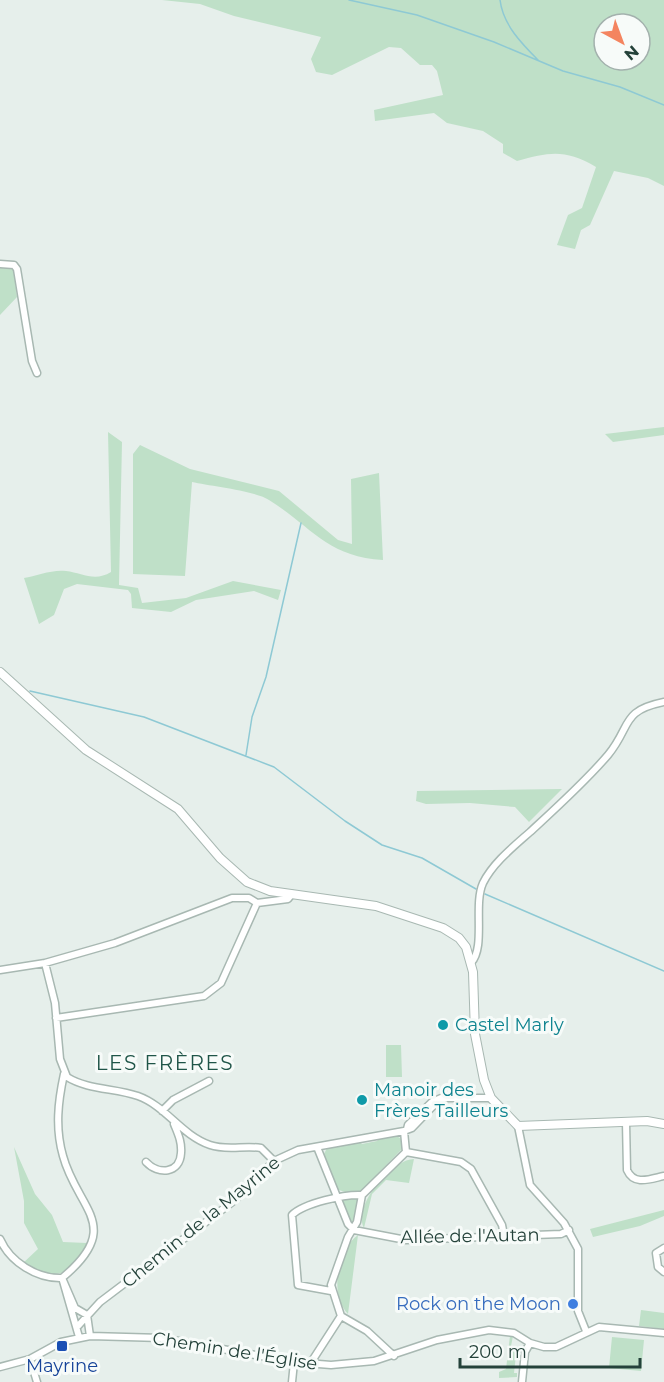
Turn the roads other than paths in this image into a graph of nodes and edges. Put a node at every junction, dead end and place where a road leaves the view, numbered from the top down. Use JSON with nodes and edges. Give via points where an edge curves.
{"nodes":[{"id":1,"x":0,"y":264,"type":"edge"},
{"id":2,"x":37,"y":373,"type":"dead end"},
{"id":3,"x":0,"y":672,"type":"edge"},
{"id":4,"x":664,"y":702,"type":"edge"},
{"id":5,"x":292,"y":894,"type":"junction"},
{"id":6,"x":257,"y":903,"type":"junction"},
{"id":7,"x":45,"y":963,"type":"junction"},
{"id":8,"x":471,"y":963,"type":"junction"},
{"id":9,"x":0,"y":970,"type":"edge"},
{"id":10,"x":56,"y":1018,"type":"junction"},
{"id":11,"x":64,"y":1074,"type":"junction"},
{"id":12,"x":209,"y":1080,"type":"dead end"},
{"id":13,"x":491,"y":1098,"type":"junction"},
{"id":14,"x":162,"y":1111,"type":"junction"},
{"id":15,"x":173,"y":1121,"type":"junction"},
{"id":16,"x":626,"y":1122,"type":"junction"},
{"id":17,"x":664,"y":1124,"type":"edge"},
{"id":18,"x":518,"y":1126,"type":"junction"},
{"id":19,"x":406,"y":1130,"type":"junction"},
{"id":20,"x":317,"y":1148,"type":"junction"},
{"id":21,"x":406,"y":1152,"type":"junction"},
{"id":22,"x":274,"y":1161,"type":"junction"},
{"id":23,"x":146,"y":1162,"type":"dead end"},
{"id":24,"x":664,"y":1176,"type":"edge"},
{"id":25,"x":362,"y":1195,"type":"junction"},
{"id":26,"x":337,"y":1197,"type":"junction"},
{"id":27,"x":354,"y":1230,"type":"junction"},
{"id":28,"x":569,"y":1230,"type":"junction"},
{"id":29,"x":504,"y":1235,"type":"junction"},
{"id":30,"x":0,"y":1239,"type":"edge"},
{"id":31,"x":664,"y":1248,"type":"edge"},
{"id":32,"x":3,"y":1254,"type":"edge"},
{"id":33,"x":664,"y":1272,"type":"edge"},
{"id":34,"x":62,"y":1278,"type":"junction"},
{"id":35,"x":331,"y":1291,"type":"junction"},
{"id":36,"x":87,"y":1315,"type":"junction"},
{"id":37,"x":341,"y":1316,"type":"junction"},
{"id":38,"x":78,"y":1326,"type":"junction"},
{"id":39,"x":586,"y":1331,"type":"junction"},
{"id":40,"x":664,"y":1333,"type":"edge"},
{"id":41,"x":90,"y":1336,"type":"junction"},
{"id":42,"x":80,"y":1337,"type":"junction"},
{"id":43,"x":530,"y":1343,"type":"junction"},
{"id":44,"x":394,"y":1356,"type":"junction"},
{"id":45,"x":30,"y":1359,"type":"junction"},
{"id":46,"x":294,"y":1362,"type":"junction"},
{"id":47,"x":310,"y":1364,"type":"junction"},
{"id":48,"x":0,"y":1368,"type":"edge"},
{"id":49,"x":37,"y":1382,"type":"edge"},
{"id":50,"x":292,"y":1382,"type":"edge"},
{"id":51,"x":522,"y":1382,"type":"edge"}],
"edges":[{"from":1,"to":2,"type":"street","via":[[17,269]]},
{"from":3,"to":5,"type":"street","via":[[86,750],[178,809],[229,867],[259,887]]},
{"from":4,"to":8,"type":"street","via":[[632,714],[607,756],[485,879],[479,894],[477,950]]},
{"from":5,"to":6,"type":"street","via":[[288,900]]},
{"from":5,"to":8,"type":"street","via":[[376,906],[443,928],[463,943]]},
{"from":6,"to":7,"type":"street","via":[[249,898],[232,898],[148,932]]},
{"from":6,"to":10,"type":"street","via":[[221,983],[204,996]]},
{"from":7,"to":9,"type":"street"},
{"from":7,"to":10,"type":"street"},
{"from":8,"to":13,"type":"street","via":[[478,1054]]},
{"from":10,"to":11,"type":"street"},
{"from":11,"to":14,"type":"street","via":[[76,1083],[140,1097]]},
{"from":11,"to":34,"type":"street","via":[[56,1110],[63,1156],[90,1210],[93,1231],[85,1256]]},
{"from":12,"to":14,"type":"street","via":[[173,1100]]},
{"from":13,"to":18,"type":"street"},
{"from":13,"to":19,"type":"street","name":"Chemin de la Mayrine","via":[[441,1098]]},
{"from":14,"to":15,"type":"street"},
{"from":15,"to":22,"type":"street","via":[[210,1145],[261,1148]]},
{"from":15,"to":23,"type":"street","via":[[181,1139],[177,1167],[159,1172]]},
{"from":16,"to":17,"type":"street"},
{"from":16,"to":18,"type":"street"},
{"from":16,"to":24,"type":"street","via":[[630,1176],[639,1181]]},
{"from":18,"to":28,"type":"street","via":[[530,1185]]},
{"from":19,"to":20,"type":"street","name":"Chemin de la Mayrine"},
{"from":19,"to":21,"type":"street"},
{"from":20,"to":22,"type":"street","name":"Chemin de la Mayrine","via":[[298,1150]]},
{"from":20,"to":26,"type":"street"},
{"from":21,"to":25,"type":"street"},
{"from":21,"to":29,"type":"street","via":[[462,1162],[471,1169]]},
{"from":22,"to":36,"type":"street","name":"Chemin de la Mayrine","via":[[235,1200]]},
{"from":25,"to":26,"type":"street"},
{"from":25,"to":27,"type":"street"},
{"from":26,"to":27,"type":"street"},
{"from":26,"to":35,"type":"street","via":[[295,1212],[291,1219],[298,1285]]},
{"from":27,"to":29,"type":"street","name":"Allée de l'Autan","via":[[406,1240]]},
{"from":27,"to":35,"type":"street","via":[[348,1237]]},
{"from":28,"to":29,"type":"street","name":"Allée de l'Autan","via":[[561,1234]]},
{"from":28,"to":39,"type":"street","via":[[578,1249],[578,1311]]},
{"from":30,"to":32,"type":"street"},
{"from":31,"to":33,"type":"street","via":[[656,1253],[658,1268]]},
{"from":32,"to":34,"type":"street","via":[[42,1276]]},
{"from":34,"to":36,"type":"street","via":[[75,1308]]},
{"from":34,"to":38,"type":"street"},
{"from":35,"to":37,"type":"street"},
{"from":36,"to":38,"type":"street","name":"Chemin de la Mayrine"},
{"from":36,"to":41,"type":"street"},
{"from":37,"to":44,"type":"street","via":[[367,1331]]},
{"from":37,"to":47,"type":"street"},
{"from":38,"to":42,"type":"street"},
{"from":39,"to":40,"type":"street","via":[[599,1327]]},
{"from":39,"to":43,"type":"street","via":[[556,1347]]},
{"from":41,"to":42,"type":"street","name":"Chemin de l'Église"},
{"from":41,"to":46,"type":"street","name":"Chemin de l'Église","via":[[162,1338]]},
{"from":42,"to":45,"type":"street","name":"Chemin de l'Église","via":[[61,1342]]},
{"from":43,"to":44,"type":"street","name":"Chemin de l'Église","via":[[507,1331],[465,1333]]},
{"from":43,"to":51,"type":"street","via":[[525,1352]]},
{"from":44,"to":47,"type":"street","name":"Chemin de l'Église"},
{"from":45,"to":48,"type":"street","name":"Chemin de l'Église"},
{"from":45,"to":49,"type":"street"},
{"from":46,"to":47,"type":"street","name":"Chemin de l'Église"},
{"from":46,"to":50,"type":"street"}]}
